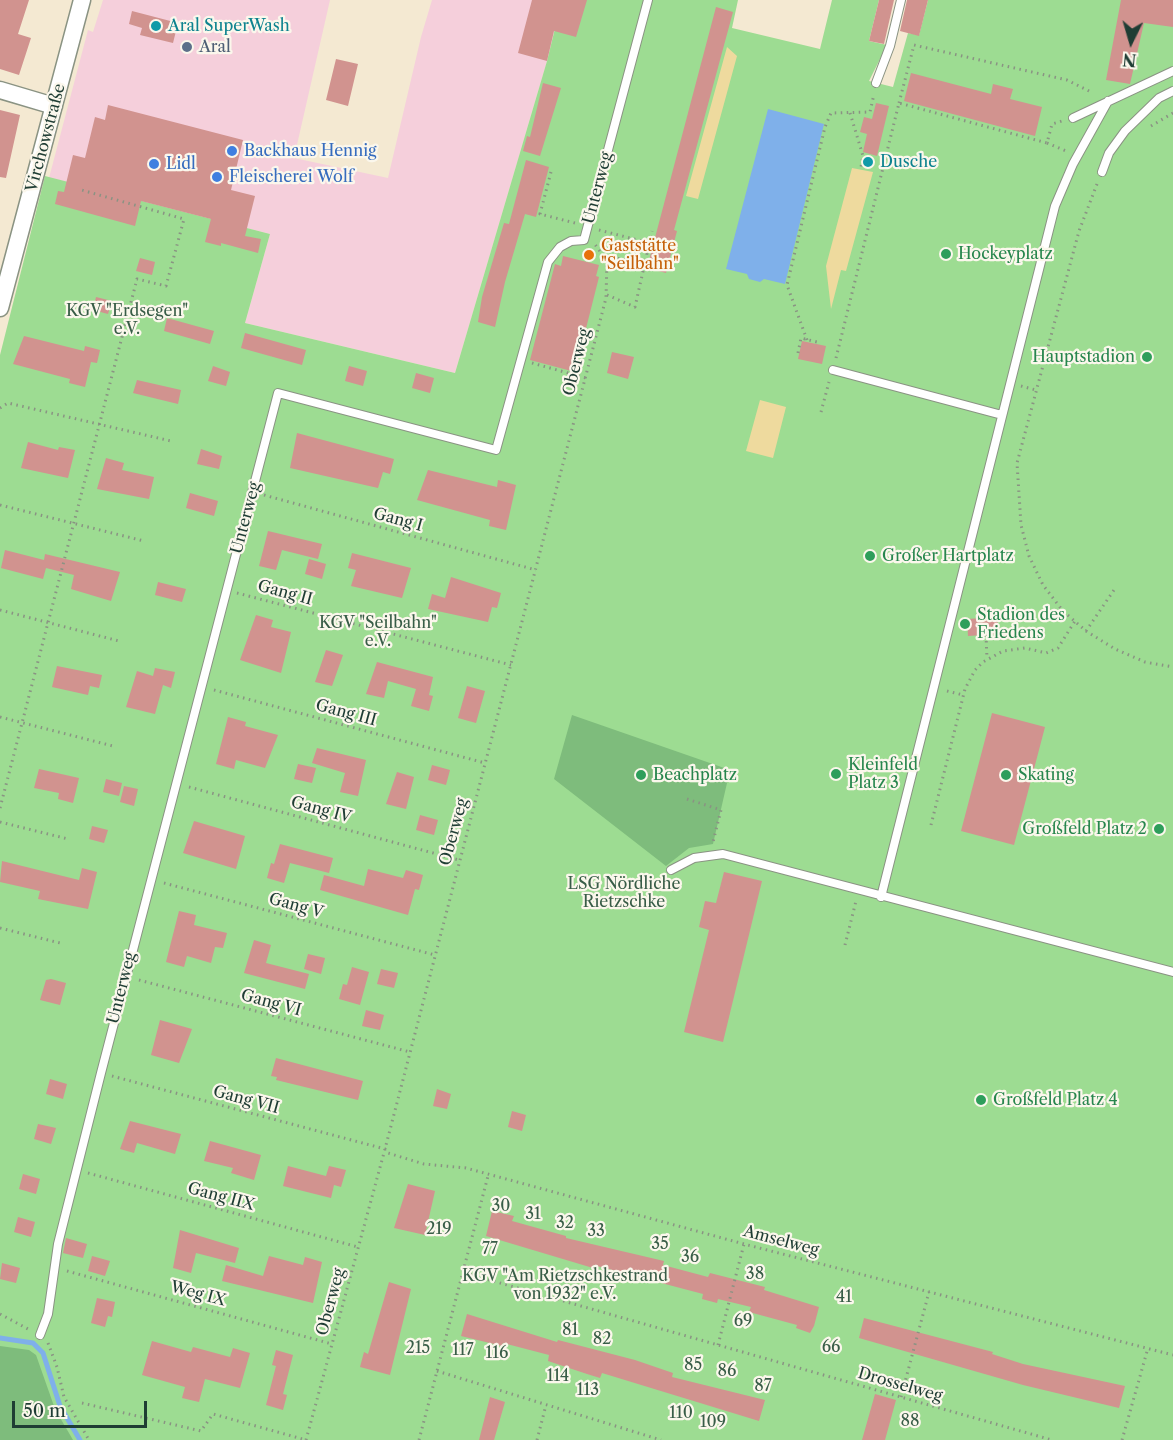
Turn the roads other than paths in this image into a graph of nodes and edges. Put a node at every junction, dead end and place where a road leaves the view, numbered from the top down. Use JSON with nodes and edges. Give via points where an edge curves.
{"nodes":[{"id":1,"x":82,"y":0,"type":"edge"},
{"id":2,"x":648,"y":0,"type":"edge"},
{"id":3,"x":901,"y":0,"type":"edge"},
{"id":4,"x":1173,"y":71,"type":"edge"},
{"id":5,"x":876,"y":83,"type":"road end"},
{"id":6,"x":0,"y":90,"type":"edge"},
{"id":7,"x":1173,"y":91,"type":"edge"},
{"id":8,"x":1108,"y":101,"type":"junction"},
{"id":9,"x":54,"y":106,"type":"junction"},
{"id":10,"x":1073,"y":118,"type":"road end"},
{"id":11,"x":1102,"y":172,"type":"road end"},
{"id":12,"x":4,"y":275,"type":"edge"},
{"id":13,"x":0,"y":308,"type":"edge"},
{"id":14,"x":833,"y":370,"type":"road end"},
{"id":15,"x":1002,"y":415,"type":"junction"},
{"id":16,"x":671,"y":870,"type":"dead end"},
{"id":17,"x":881,"y":897,"type":"junction"},
{"id":18,"x":1173,"y":972,"type":"edge"},
{"id":19,"x":40,"y":1335,"type":"road end"}],
"edges":[{"from":1,"to":9,"type":"street","name":"Virchowstraße"},
{"from":2,"to":19,"type":"lane","name":"Unterweg","via":[[584,240],[566,244],[551,257],[496,450],[278,393],[100,1073],[58,1244],[48,1314]]},
{"from":3,"to":5,"type":"lane"},
{"from":4,"to":8,"type":"lane"},
{"from":6,"to":9,"type":"street"},
{"from":7,"to":11,"type":"lane","via":[[1159,98],[1125,131],[1109,153]]},
{"from":8,"to":10,"type":"lane"},
{"from":8,"to":15,"type":"lane","via":[[1055,206]]},
{"from":9,"to":12,"type":"street","name":"Virchowstraße"},
{"from":12,"to":13,"type":"street","name":"Virchowstraße"},
{"from":14,"to":15,"type":"lane"},
{"from":15,"to":17,"type":"lane"},
{"from":16,"to":17,"type":"lane","via":[[694,858],[723,854]]},
{"from":17,"to":18,"type":"lane"}]}
